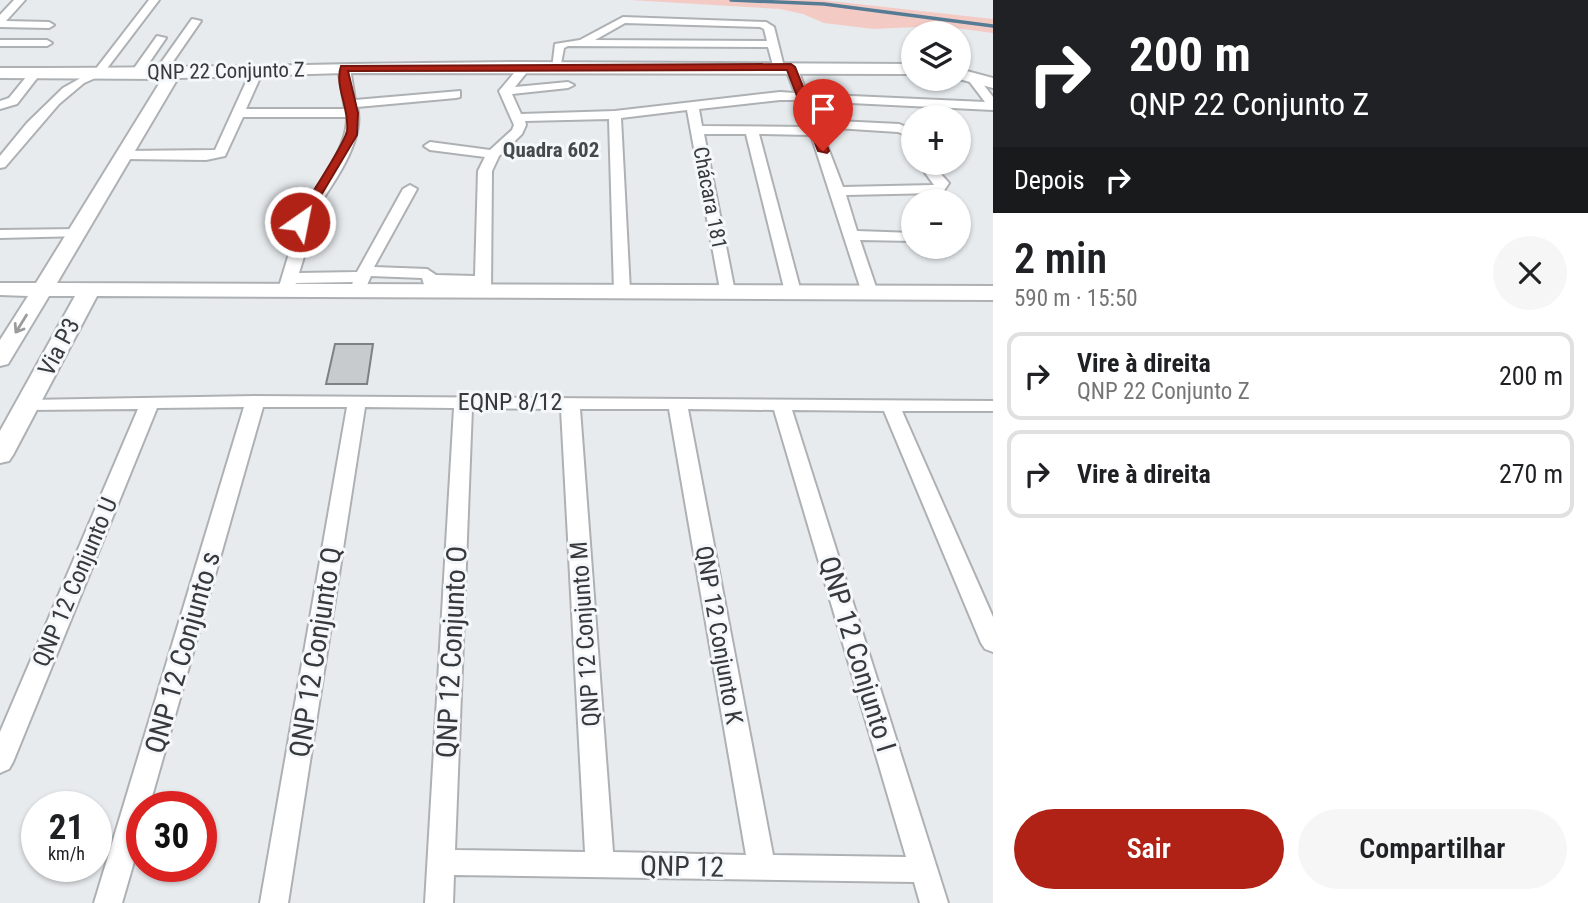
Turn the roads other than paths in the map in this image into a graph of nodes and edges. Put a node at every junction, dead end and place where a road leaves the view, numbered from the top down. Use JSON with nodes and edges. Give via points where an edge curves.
{"nodes":[{"id":1,"x":20,"y":0,"type":"edge"},
{"id":2,"x":154,"y":0,"type":"edge"},
{"id":3,"x":196,"y":21,"type":"dead end"},
{"id":4,"x":0,"y":22,"type":"edge"},
{"id":5,"x":49,"y":25,"type":"dead end"},
{"id":6,"x":161,"y":38,"type":"dead end"},
{"id":7,"x":584,"y":42,"type":"junction"},
{"id":8,"x":0,"y":43,"type":"edge"},
{"id":9,"x":47,"y":43,"type":"dead end"},
{"id":10,"x":773,"y":44,"type":"junction"},
{"id":11,"x":556,"y":66,"type":"junction"},
{"id":12,"x":525,"y":67,"type":"junction"},
{"id":13,"x":785,"y":67,"type":"junction"},
{"id":14,"x":344,"y":68,"type":"junction"},
{"id":15,"x":901,"y":69,"type":"edge"},
{"id":16,"x":257,"y":71,"type":"junction"},
{"id":17,"x":0,"y":73,"type":"edge"},
{"id":18,"x":35,"y":73,"type":"junction"},
{"id":19,"x":96,"y":73,"type":"junction"},
{"id":20,"x":136,"y":74,"type":"junction"},
{"id":21,"x":166,"y":74,"type":"junction"},
{"id":22,"x":74,"y":78,"type":"junction"},
{"id":23,"x":971,"y":78,"type":"edge"},
{"id":24,"x":971,"y":82,"type":"edge"},
{"id":25,"x":993,"y":83,"type":"edge"},
{"id":26,"x":568,"y":85,"type":"dead end"},
{"id":27,"x":505,"y":91,"type":"junction"},
{"id":28,"x":456,"y":94,"type":"dead end"},
{"id":29,"x":801,"y":96,"type":"junction"},
{"id":30,"x":0,"y":105,"type":"edge"},
{"id":31,"x":692,"y":105,"type":"junction"},
{"id":32,"x":993,"y":106,"type":"edge"},
{"id":33,"x":351,"y":108,"type":"junction"},
{"id":34,"x":240,"y":113,"type":"junction"},
{"id":35,"x":615,"y":115,"type":"junction"},
{"id":36,"x":517,"y":118,"type":"junction"},
{"id":37,"x":814,"y":127,"type":"junction"},
{"id":38,"x":751,"y":129,"type":"junction"},
{"id":39,"x":901,"y":129,"type":"edge"},
{"id":40,"x":697,"y":130,"type":"junction"},
{"id":41,"x":430,"y":146,"type":"dead end"},
{"id":42,"x":493,"y":154,"type":"junction"},
{"id":43,"x":125,"y":155,"type":"junction"},
{"id":44,"x":0,"y":164,"type":"edge"},
{"id":45,"x":935,"y":175,"type":"edge"},
{"id":46,"x":410,"y":189,"type":"dead end"},
{"id":47,"x":837,"y":191,"type":"junction"},
{"id":48,"x":78,"y":233,"type":"junction"},
{"id":49,"x":0,"y":234,"type":"edge"},
{"id":50,"x":850,"y":235,"type":"junction"},
{"id":51,"x":901,"y":237,"type":"edge"},
{"id":52,"x":362,"y":279,"type":"junction"},
{"id":53,"x":288,"y":284,"type":"junction"},
{"id":54,"x":483,"y":286,"type":"junction"},
{"id":55,"x":0,"y":289,"type":"edge"},
{"id":56,"x":90,"y":289,"type":"junction"},
{"id":57,"x":43,"y":290,"type":"junction"},
{"id":58,"x":622,"y":291,"type":"junction"},
{"id":59,"x":727,"y":292,"type":"junction"},
{"id":60,"x":793,"y":292,"type":"junction"},
{"id":61,"x":870,"y":293,"type":"junction"},
{"id":62,"x":993,"y":293,"type":"edge"},
{"id":63,"x":0,"y":359,"type":"edge"},
{"id":64,"x":255,"y":401,"type":"junction"},
{"id":65,"x":356,"y":401,"type":"junction"},
{"id":66,"x":150,"y":402,"type":"junction"},
{"id":67,"x":463,"y":402,"type":"junction"},
{"id":68,"x":677,"y":402,"type":"junction"},
{"id":69,"x":570,"y":403,"type":"junction"},
{"id":70,"x":28,"y":405,"type":"junction"},
{"id":71,"x":782,"y":406,"type":"junction"},
{"id":72,"x":891,"y":406,"type":"junction"},
{"id":73,"x":993,"y":406,"type":"edge"},
{"id":74,"x":0,"y":455,"type":"edge"},
{"id":75,"x":993,"y":643,"type":"edge"},
{"id":76,"x":0,"y":762,"type":"edge"},
{"id":77,"x":441,"y":862,"type":"junction"},
{"id":78,"x":600,"y":865,"type":"junction"},
{"id":79,"x":762,"y":868,"type":"junction"},
{"id":80,"x":923,"y":870,"type":"junction"},
{"id":81,"x":108,"y":903,"type":"edge"},
{"id":82,"x":274,"y":903,"type":"edge"},
{"id":83,"x":439,"y":903,"type":"edge"},
{"id":84,"x":934,"y":903,"type":"edge"}],
"edges":[{"from":1,"to":4,"type":"street"},
{"from":2,"to":19,"type":"street"},
{"from":3,"to":21,"type":"street"},
{"from":4,"to":5,"type":"street"},
{"from":6,"to":20,"type":"street"},
{"from":7,"to":10,"type":"street"},
{"from":7,"to":10,"type":"street","via":[[618,21],[630,20],[766,24]]},
{"from":7,"to":11,"type":"street","via":[[559,46]]},
{"from":8,"to":9,"type":"street"},
{"from":10,"to":13,"type":"street"},
{"from":11,"to":12,"type":"street","name":"QNP 22 Conjunto Z"},
{"from":11,"to":13,"type":"street","name":"QNP 22 Conjunto Z"},
{"from":12,"to":14,"type":"street","name":"QNP 22 Conjunto Z"},
{"from":12,"to":27,"type":"street"},
{"from":13,"to":15,"type":"street","name":"QNP 22 Conjunto Z"},
{"from":13,"to":29,"type":"street"},
{"from":14,"to":16,"type":"street","name":"QNP 22 Conjunto Z"},
{"from":14,"to":33,"type":"street"},
{"from":16,"to":21,"type":"street","name":"QNP 22 Conjunto Z"},
{"from":16,"to":34,"type":"street"},
{"from":17,"to":18,"type":"street","name":"QNP 22 Conjunto Z"},
{"from":18,"to":22,"type":"street","name":"QNP 22 Conjunto Z"},
{"from":18,"to":30,"type":"street","via":[[13,101]]},
{"from":19,"to":20,"type":"street","name":"QNP 22 Conjunto Z"},
{"from":19,"to":22,"type":"street","name":"QNP 22 Conjunto Z"},
{"from":20,"to":21,"type":"street","name":"QNP 22 Conjunto Z"},
{"from":21,"to":43,"type":"street"},
{"from":22,"to":44,"type":"street"},
{"from":23,"to":25,"type":"street"},
{"from":24,"to":32,"type":"street"},
{"from":26,"to":27,"type":"street"},
{"from":27,"to":36,"type":"street"},
{"from":28,"to":33,"type":"street"},
{"from":29,"to":31,"type":"street"},
{"from":29,"to":32,"type":"street"},
{"from":29,"to":37,"type":"street"},
{"from":31,"to":35,"type":"street"},
{"from":31,"to":40,"type":"street","name":"Chácara 181"},
{"from":33,"to":34,"type":"street"},
{"from":33,"to":53,"type":"street","via":[[349,141],[295,229],[299,247]]},
{"from":34,"to":43,"type":"street","via":[[220,153]]},
{"from":35,"to":36,"type":"street"},
{"from":35,"to":58,"type":"street"},
{"from":36,"to":42,"type":"street","via":[[520,125],[515,135]]},
{"from":37,"to":38,"type":"street"},
{"from":37,"to":39,"type":"street"},
{"from":37,"to":47,"type":"street"},
{"from":38,"to":40,"type":"street"},
{"from":38,"to":60,"type":"street"},
{"from":40,"to":59,"type":"street","name":"Chácara 181"},
{"from":41,"to":42,"type":"street"},
{"from":42,"to":54,"type":"street","via":[[485,171]]},
{"from":43,"to":48,"type":"street"},
{"from":45,"to":47,"type":"street","via":[[942,183],[938,189]]},
{"from":46,"to":52,"type":"street"},
{"from":47,"to":50,"type":"street"},
{"from":48,"to":49,"type":"street"},
{"from":48,"to":57,"type":"street"},
{"from":50,"to":51,"type":"street"},
{"from":50,"to":61,"type":"street"},
{"from":52,"to":53,"type":"street"},
{"from":52,"to":54,"type":"street"},
{"from":53,"to":56,"type":"street"},
{"from":54,"to":58,"type":"street"},
{"from":55,"to":57,"type":"street"},
{"from":56,"to":57,"type":"street"},
{"from":56,"to":70,"type":"street","name":"Via P3"},
{"from":57,"to":63,"type":"street","name":"Via P3","one_way":true},
{"from":58,"to":59,"type":"street"},
{"from":59,"to":60,"type":"street"},
{"from":60,"to":61,"type":"street"},
{"from":61,"to":62,"type":"street"},
{"from":64,"to":65,"type":"street","name":"EQNP 8/12"},
{"from":64,"to":66,"type":"street","name":"EQNP 8/12"},
{"from":64,"to":81,"type":"street","name":"QNP 12 Conjunto s"},
{"from":65,"to":67,"type":"street","name":"EQNP 8/12"},
{"from":65,"to":82,"type":"street","name":"QNP 12 Conjunto Q"},
{"from":66,"to":70,"type":"street","name":"EQNP 8/12"},
{"from":66,"to":76,"type":"street","name":"QNP 12 Conjunto U"},
{"from":67,"to":69,"type":"street","name":"EQNP 8/12"},
{"from":67,"to":77,"type":"street","name":"QNP 12 Conjunto O"},
{"from":68,"to":69,"type":"street","name":"EQNP 8/12"},
{"from":68,"to":71,"type":"street","name":"EQNP 8/12"},
{"from":68,"to":79,"type":"street","name":"QNP 12 Conjunto K"},
{"from":69,"to":78,"type":"street","name":"QNP 12 Conjunto M"},
{"from":70,"to":74,"type":"street","name":"Via P3"},
{"from":71,"to":72,"type":"street","name":"EQNP 8/12"},
{"from":71,"to":80,"type":"street","name":"QNP 12 Conjunto I"},
{"from":72,"to":73,"type":"street","name":"EQNP 8/12"},
{"from":72,"to":75,"type":"street"},
{"from":77,"to":78,"type":"street","name":"QNP 12"},
{"from":77,"to":83,"type":"street","name":"QNP 12 Conjunto O"},
{"from":78,"to":79,"type":"street","name":"QNP 12"},
{"from":79,"to":80,"type":"street","name":"QNP 12"},
{"from":80,"to":84,"type":"street","name":"QNP 12 Conjunto I"}]}
